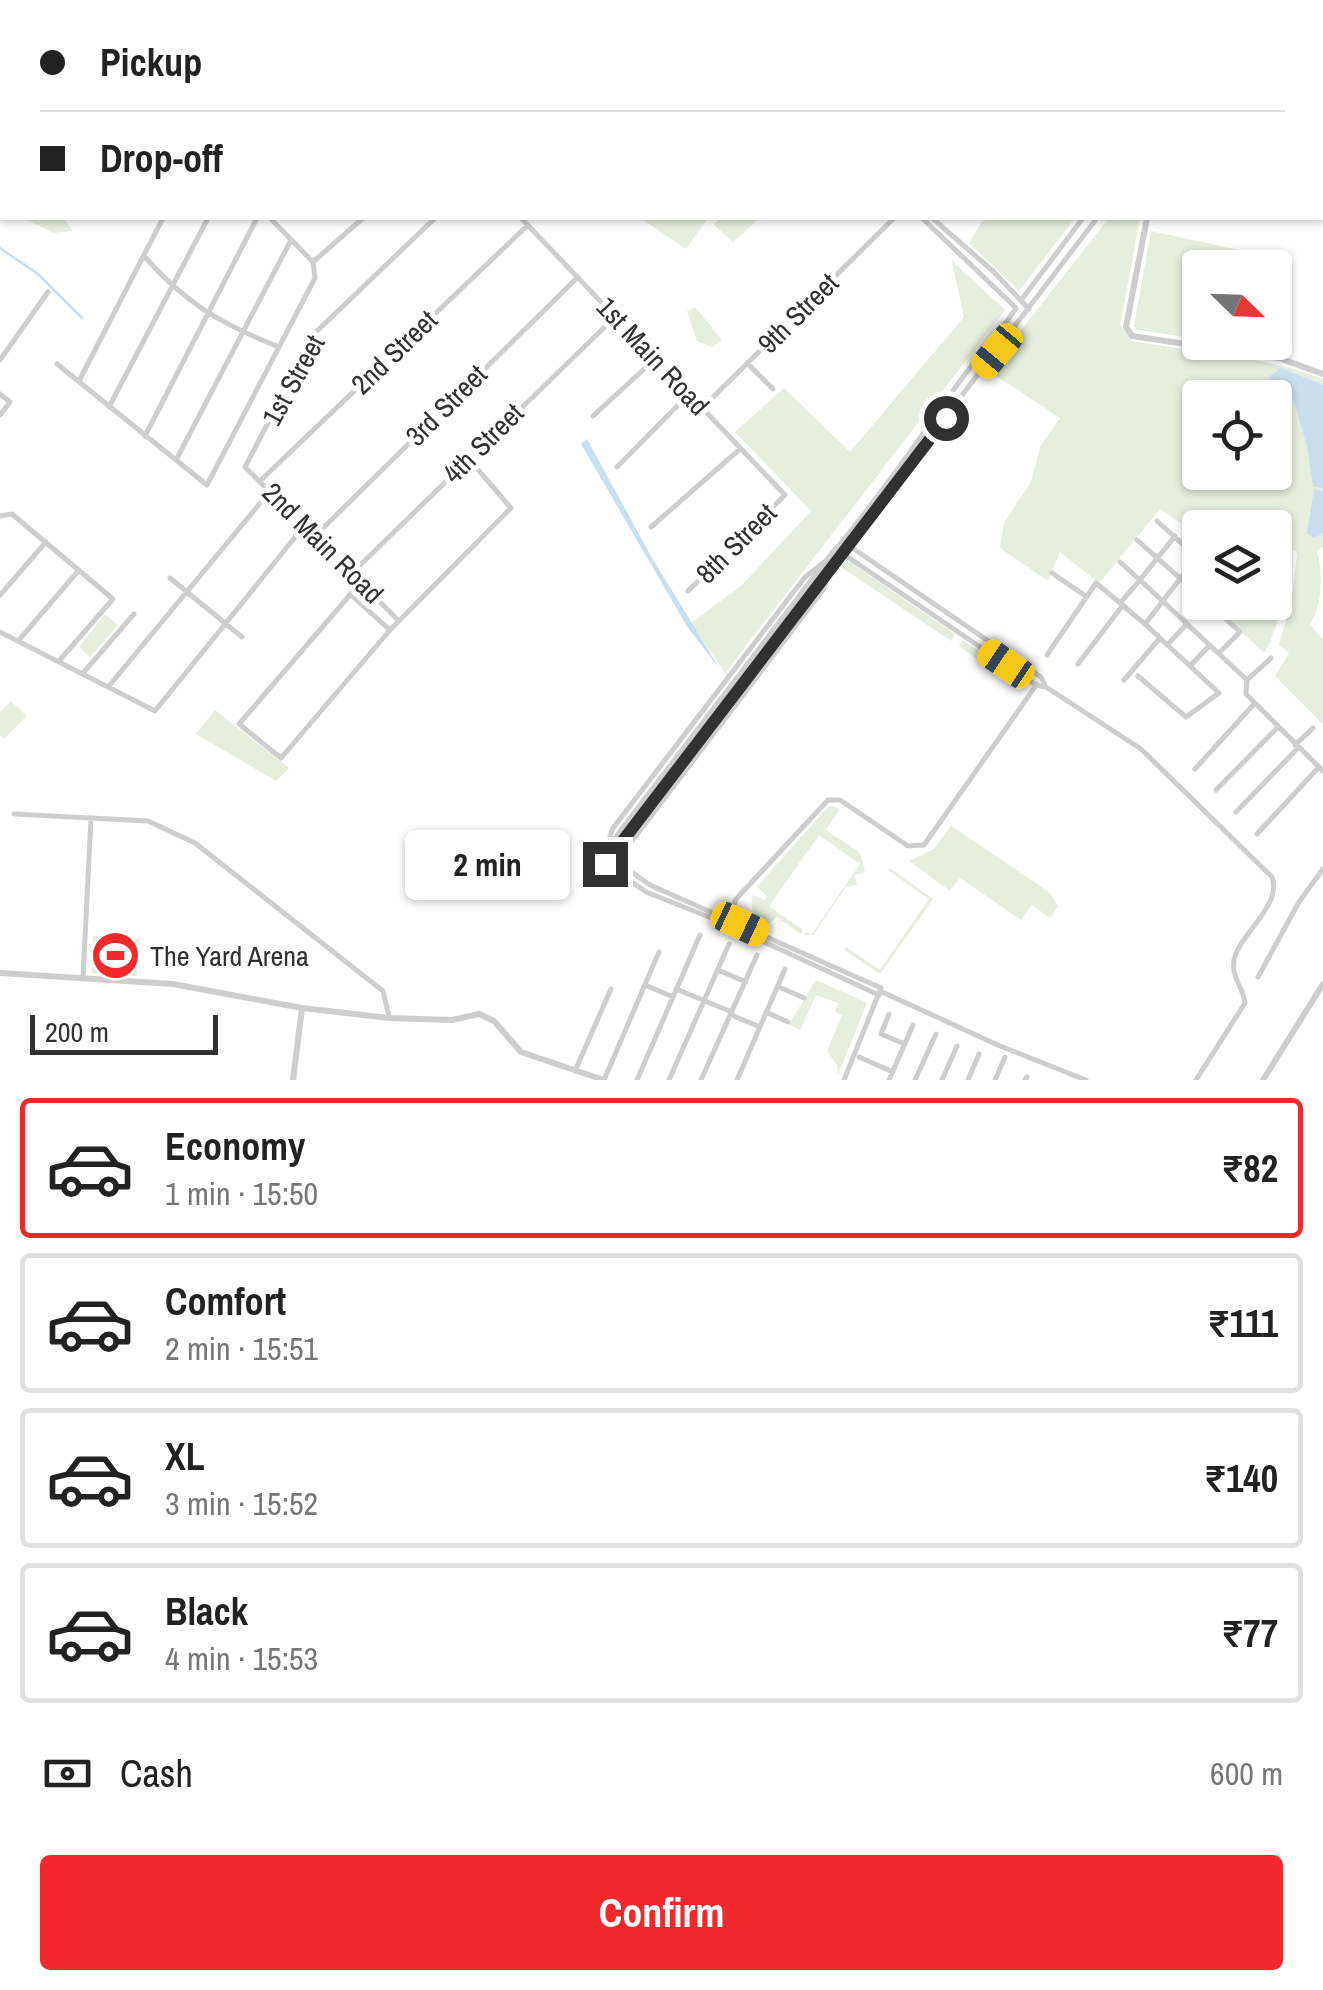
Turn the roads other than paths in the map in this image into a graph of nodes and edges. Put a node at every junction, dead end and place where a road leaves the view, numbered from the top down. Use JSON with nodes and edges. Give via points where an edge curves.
{"nodes":[{"id":1,"x":162,"y":220,"type":"edge"},
{"id":2,"x":207,"y":220,"type":"edge"},
{"id":3,"x":256,"y":220,"type":"edge"},
{"id":4,"x":274,"y":220,"type":"edge"},
{"id":5,"x":361,"y":220,"type":"edge"},
{"id":6,"x":434,"y":220,"type":"edge"},
{"id":7,"x":522,"y":220,"type":"edge"},
{"id":8,"x":892,"y":220,"type":"edge"},
{"id":9,"x":924,"y":220,"type":"edge"},
{"id":10,"x":934,"y":220,"type":"edge"},
{"id":11,"x":1082,"y":220,"type":"edge"},
{"id":12,"x":1095,"y":220,"type":"edge"},
{"id":13,"x":1148,"y":220,"type":"edge"},
{"id":14,"x":528,"y":226,"type":"junction"},
{"id":15,"x":291,"y":240,"type":"junction"},
{"id":16,"x":144,"y":256,"type":"junction"},
{"id":17,"x":313,"y":262,"type":"junction"},
{"id":18,"x":578,"y":277,"type":"junction"},
{"id":19,"x":171,"y":286,"type":"junction"},
{"id":20,"x":48,"y":292,"type":"dead end"},
{"id":21,"x":1022,"y":300,"type":"junction"},
{"id":22,"x":1016,"y":308,"type":"junction"},
{"id":23,"x":1026,"y":312,"type":"junction"},
{"id":24,"x":208,"y":315,"type":"junction"},
{"id":25,"x":616,"y":316,"type":"junction"},
{"id":26,"x":243,"y":333,"type":"junction"},
{"id":27,"x":279,"y":346,"type":"junction"},
{"id":28,"x":656,"y":358,"type":"junction"},
{"id":29,"x":0,"y":360,"type":"edge"},
{"id":30,"x":747,"y":363,"type":"junction"},
{"id":31,"x":58,"y":364,"type":"dead end"},
{"id":32,"x":1323,"y":374,"type":"edge"},
{"id":33,"x":78,"y":381,"type":"junction"},
{"id":34,"x":773,"y":389,"type":"dead end"},
{"id":35,"x":0,"y":394,"type":"edge"},
{"id":36,"x":690,"y":394,"type":"junction"},
{"id":37,"x":110,"y":407,"type":"junction"},
{"id":38,"x":702,"y":408,"type":"junction"},
{"id":39,"x":0,"y":414,"type":"edge"},
{"id":40,"x":594,"y":416,"type":"dead end"},
{"id":41,"x":144,"y":436,"type":"junction"},
{"id":42,"x":740,"y":449,"type":"junction"},
{"id":43,"x":468,"y":458,"type":"junction"},
{"id":44,"x":176,"y":460,"type":"junction"},
{"id":45,"x":617,"y":466,"type":"dead end"},
{"id":46,"x":245,"y":467,"type":"joint"},
{"id":47,"x":261,"y":480,"type":"junction"},
{"id":48,"x":785,"y":495,"type":"joint"},
{"id":49,"x":261,"y":502,"type":"dead end"},
{"id":50,"x":0,"y":516,"type":"edge"},
{"id":51,"x":1158,"y":521,"type":"dead end"},
{"id":52,"x":651,"y":527,"type":"dead end"},
{"id":53,"x":316,"y":535,"type":"junction"},
{"id":54,"x":296,"y":536,"type":"dead end"},
{"id":55,"x":1174,"y":536,"type":"junction"},
{"id":56,"x":1137,"y":540,"type":"dead end"},
{"id":57,"x":46,"y":542,"type":"junction"},
{"id":58,"x":845,"y":543,"type":"junction"},
{"id":59,"x":1182,"y":543,"type":"edge"},
{"id":60,"x":839,"y":551,"type":"junction"},
{"id":61,"x":1158,"y":558,"type":"junction"},
{"id":62,"x":830,"y":562,"type":"junction"},
{"id":63,"x":1120,"y":562,"type":"dead end"},
{"id":64,"x":79,"y":570,"type":"junction"},
{"id":65,"x":352,"y":572,"type":"junction"},
{"id":66,"x":1052,"y":573,"type":"dead end"},
{"id":67,"x":170,"y":578,"type":"dead end"},
{"id":68,"x":1181,"y":579,"type":"joint"},
{"id":69,"x":1140,"y":580,"type":"junction"},
{"id":70,"x":362,"y":582,"type":"junction"},
{"id":71,"x":688,"y":590,"type":"dead end"},
{"id":72,"x":187,"y":592,"type":"junction"},
{"id":73,"x":0,"y":594,"type":"edge"},
{"id":74,"x":350,"y":594,"type":"junction"},
{"id":75,"x":1087,"y":597,"type":"junction"},
{"id":76,"x":1163,"y":602,"type":"junction"},
{"id":77,"x":1122,"y":604,"type":"junction"},
{"id":78,"x":134,"y":614,"type":"dead end"},
{"id":79,"x":1227,"y":620,"type":"edge"},
{"id":80,"x":399,"y":621,"type":"junction"},
{"id":81,"x":225,"y":624,"type":"junction"},
{"id":82,"x":1145,"y":624,"type":"junction"},
{"id":83,"x":1187,"y":624,"type":"junction"},
{"id":84,"x":390,"y":630,"type":"junction"},
{"id":85,"x":0,"y":632,"type":"edge"},
{"id":86,"x":242,"y":637,"type":"dead end"},
{"id":87,"x":1160,"y":638,"type":"junction"},
{"id":88,"x":19,"y":641,"type":"junction"},
{"id":89,"x":1167,"y":645,"type":"junction"},
{"id":90,"x":1210,"y":646,"type":"junction"},
{"id":91,"x":1219,"y":654,"type":"junction"},
{"id":92,"x":1047,"y":655,"type":"dead end"},
{"id":93,"x":1272,"y":658,"type":"dead end"},
{"id":94,"x":59,"y":661,"type":"junction"},
{"id":95,"x":1078,"y":664,"type":"dead end"},
{"id":96,"x":1190,"y":666,"type":"junction"},
{"id":97,"x":84,"y":673,"type":"junction"},
{"id":98,"x":1138,"y":676,"type":"dead end"},
{"id":99,"x":1042,"y":678,"type":"junction"},
{"id":100,"x":1124,"y":680,"type":"dead end"},
{"id":101,"x":1246,"y":680,"type":"junction"},
{"id":102,"x":1036,"y":684,"type":"junction"},
{"id":103,"x":109,"y":686,"type":"junction"},
{"id":104,"x":1046,"y":687,"type":"junction"},
{"id":105,"x":1255,"y":704,"type":"junction"},
{"id":106,"x":1278,"y":727,"type":"junction"},
{"id":107,"x":1312,"y":728,"type":"dead end"},
{"id":108,"x":1296,"y":746,"type":"junction"},
{"id":109,"x":1195,"y":768,"type":"dead end"},
{"id":110,"x":1321,"y":769,"type":"edge"},
{"id":111,"x":1216,"y":790,"type":"dead end"},
{"id":112,"x":1236,"y":812,"type":"dead end"},
{"id":113,"x":14,"y":814,"type":"dead end"},
{"id":114,"x":91,"y":818,"type":"junction"},
{"id":115,"x":1258,"y":834,"type":"dead end"},
{"id":116,"x":606,"y":859,"type":"junction"},
{"id":117,"x":1323,"y":869,"type":"edge"},
{"id":118,"x":729,"y":918,"type":"junction"},
{"id":119,"x":700,"y":935,"type":"dead end"},
{"id":120,"x":729,"y":944,"type":"dead end"},
{"id":121,"x":659,"y":952,"type":"dead end"},
{"id":122,"x":757,"y":956,"type":"dead end"},
{"id":123,"x":718,"y":970,"type":"junction"},
{"id":124,"x":785,"y":970,"type":"dead end"},
{"id":125,"x":0,"y":972,"type":"edge"},
{"id":126,"x":1258,"y":977,"type":"dead end"},
{"id":127,"x":83,"y":978,"type":"junction"},
{"id":128,"x":746,"y":982,"type":"junction"},
{"id":129,"x":1323,"y":984,"type":"edge"},
{"id":130,"x":645,"y":985,"type":"junction"},
{"id":131,"x":778,"y":986,"type":"junction"},
{"id":132,"x":611,"y":989,"type":"dead end"},
{"id":133,"x":676,"y":989,"type":"junction"},
{"id":134,"x":880,"y":992,"type":"junction"},
{"id":135,"x":673,"y":997,"type":"junction"},
{"id":136,"x":804,"y":998,"type":"dead end"},
{"id":137,"x":704,"y":1000,"type":"junction"},
{"id":138,"x":302,"y":1008,"type":"junction"},
{"id":139,"x":766,"y":1012,"type":"junction"},
{"id":140,"x":732,"y":1013,"type":"junction"},
{"id":141,"x":890,"y":1014,"type":"dead end"},
{"id":142,"x":390,"y":1018,"type":"junction"},
{"id":143,"x":788,"y":1022,"type":"dead end"},
{"id":144,"x":913,"y":1025,"type":"dead end"},
{"id":145,"x":760,"y":1028,"type":"junction"},
{"id":146,"x":936,"y":1034,"type":"dead end"},
{"id":147,"x":904,"y":1044,"type":"junction"},
{"id":148,"x":957,"y":1046,"type":"dead end"},
{"id":149,"x":979,"y":1054,"type":"dead end"},
{"id":150,"x":1005,"y":1056,"type":"dead end"},
{"id":151,"x":859,"y":1058,"type":"dead end"},
{"id":152,"x":575,"y":1071,"type":"junction"},
{"id":153,"x":892,"y":1077,"type":"edge"},
{"id":154,"x":293,"y":1080,"type":"edge"},
{"id":155,"x":604,"y":1080,"type":"edge"},
{"id":156,"x":637,"y":1080,"type":"edge"},
{"id":157,"x":669,"y":1080,"type":"edge"},
{"id":158,"x":701,"y":1080,"type":"edge"},
{"id":159,"x":737,"y":1080,"type":"edge"},
{"id":160,"x":844,"y":1080,"type":"edge"},
{"id":161,"x":915,"y":1080,"type":"edge"},
{"id":162,"x":942,"y":1080,"type":"edge"},
{"id":163,"x":968,"y":1080,"type":"edge"},
{"id":164,"x":995,"y":1080,"type":"edge"},
{"id":165,"x":1086,"y":1080,"type":"edge"},
{"id":166,"x":1196,"y":1080,"type":"edge"},
{"id":167,"x":1263,"y":1080,"type":"edge"}],
"edges":[{"from":1,"to":16,"type":"street"},
{"from":2,"to":19,"type":"street"},
{"from":3,"to":24,"type":"street"},
{"from":4,"to":15,"type":"street"},
{"from":5,"to":17,"type":"street"},
{"from":6,"to":46,"type":"street","name":"1st Street","via":[[316,333]]},
{"from":7,"to":14,"type":"street","name":"1st Main Road"},
{"from":8,"to":30,"type":"street","name":"9th Street"},
{"from":9,"to":22,"type":"street"},
{"from":10,"to":21,"type":"street"},
{"from":11,"to":21,"type":"street"},
{"from":12,"to":23,"type":"street"},
{"from":13,"to":32,"type":"street","via":[[1126,327],[1132,336],[1280,358]]},
{"from":14,"to":18,"type":"street","name":"1st Main Road"},
{"from":14,"to":47,"type":"street","name":"2nd Street"},
{"from":15,"to":17,"type":"street"},
{"from":15,"to":26,"type":"street"},
{"from":16,"to":19,"type":"street"},
{"from":16,"to":33,"type":"street"},
{"from":17,"to":27,"type":"street","via":[[316,278]]},
{"from":18,"to":25,"type":"street","name":"1st Main Road"},
{"from":18,"to":53,"type":"street","name":"3rd Street"},
{"from":19,"to":24,"type":"street"},
{"from":19,"to":37,"type":"street"},
{"from":20,"to":29,"type":"street"},
{"from":21,"to":22,"type":"street"},
{"from":21,"to":23,"type":"street"},
{"from":22,"to":23,"type":"street"},
{"from":22,"to":58,"type":"street"},
{"from":23,"to":58,"type":"street"},
{"from":24,"to":26,"type":"street"},
{"from":24,"to":41,"type":"street"},
{"from":25,"to":28,"type":"street","name":"1st Main Road"},
{"from":25,"to":43,"type":"street","name":"4th Street"},
{"from":26,"to":27,"type":"street"},
{"from":26,"to":44,"type":"street"},
{"from":27,"to":44,"type":"street","via":[[207,485]]},
{"from":28,"to":36,"type":"street","name":"1st Main Road"},
{"from":28,"to":40,"type":"street"},
{"from":30,"to":34,"type":"street"},
{"from":30,"to":38,"type":"street","name":"9th Street"},
{"from":31,"to":33,"type":"street"},
{"from":33,"to":37,"type":"street"},
{"from":35,"to":39,"type":"street","via":[[10,402]]},
{"from":36,"to":38,"type":"street","name":"1st Main Road"},
{"from":36,"to":45,"type":"street"},
{"from":37,"to":41,"type":"street"},
{"from":38,"to":42,"type":"street","name":"1st Main Road"},
{"from":41,"to":44,"type":"street"},
{"from":42,"to":48,"type":"street","name":"1st Main Road"},
{"from":42,"to":52,"type":"street"},
{"from":43,"to":65,"type":"street","name":"4th Street"},
{"from":43,"to":80,"type":"street","via":[[512,508]]},
{"from":46,"to":47,"type":"street","name":"2nd Main Road"},
{"from":47,"to":53,"type":"street","name":"2nd Main Road"},
{"from":48,"to":71,"type":"street","name":"8th Street"},
{"from":49,"to":72,"type":"street"},
{"from":50,"to":57,"type":"street","via":[[12,514]]},
{"from":51,"to":55,"type":"street"},
{"from":53,"to":65,"type":"street","name":"2nd Main Road"},
{"from":54,"to":81,"type":"street"},
{"from":55,"to":59,"type":"street"},
{"from":55,"to":61,"type":"street"},
{"from":56,"to":61,"type":"street"},
{"from":57,"to":64,"type":"street"},
{"from":57,"to":73,"type":"street"},
{"from":58,"to":60,"type":"street"},
{"from":58,"to":99,"type":"street"},
{"from":60,"to":62,"type":"street"},
{"from":60,"to":102,"type":"street"},
{"from":61,"to":68,"type":"street"},
{"from":61,"to":69,"type":"street"},
{"from":62,"to":116,"type":"street"},
{"from":62,"to":116,"type":"street","via":[[823,590],[632,841]]},
{"from":62,"to":116,"type":"street","via":[[805,577],[614,828]]},
{"from":63,"to":69,"type":"street"},
{"from":64,"to":88,"type":"street"},
{"from":64,"to":94,"type":"street","via":[[113,599]]},
{"from":65,"to":70,"type":"street","name":"2nd Main Road"},
{"from":66,"to":75,"type":"street"},
{"from":67,"to":72,"type":"street"},
{"from":68,"to":76,"type":"street"},
{"from":69,"to":76,"type":"street"},
{"from":69,"to":77,"type":"street"},
{"from":70,"to":74,"type":"street"},
{"from":70,"to":80,"type":"street","name":"2nd Main Road"},
{"from":72,"to":81,"type":"street"},
{"from":72,"to":103,"type":"street"},
{"from":74,"to":84,"type":"street"},
{"from":74,"to":84,"type":"street","via":[[239,724],[281,758]]},
{"from":75,"to":77,"type":"street","via":[[1096,583]]},
{"from":75,"to":92,"type":"street"},
{"from":76,"to":82,"type":"street"},
{"from":76,"to":83,"type":"street"},
{"from":77,"to":82,"type":"street"},
{"from":77,"to":95,"type":"street"},
{"from":78,"to":97,"type":"street"},
{"from":79,"to":91,"type":"street","via":[[1240,632]]},
{"from":80,"to":84,"type":"street"},
{"from":81,"to":86,"type":"street"},
{"from":81,"to":103,"type":"street","via":[[155,711]]},
{"from":82,"to":87,"type":"street"},
{"from":83,"to":89,"type":"street"},
{"from":83,"to":90,"type":"street"},
{"from":85,"to":88,"type":"street"},
{"from":87,"to":89,"type":"street"},
{"from":87,"to":100,"type":"street"},
{"from":88,"to":94,"type":"street"},
{"from":89,"to":96,"type":"street"},
{"from":90,"to":91,"type":"street"},
{"from":90,"to":96,"type":"street"},
{"from":91,"to":101,"type":"street"},
{"from":93,"to":101,"type":"street"},
{"from":94,"to":97,"type":"street"},
{"from":96,"to":98,"type":"street","via":[[1219,693],[1186,717]]},
{"from":97,"to":103,"type":"street"},
{"from":99,"to":102,"type":"street"},
{"from":99,"to":104,"type":"street"},
{"from":101,"to":105,"type":"street"},
{"from":102,"to":104,"type":"street"},
{"from":102,"to":118,"type":"street","via":[[924,845],[908,846],[832,799],[736,899]]},
{"from":104,"to":166,"type":"street","via":[[1141,748],[1272,877],[1273,896],[1236,956],[1234,976],[1245,1003]]},
{"from":105,"to":106,"type":"street"},
{"from":105,"to":109,"type":"street"},
{"from":106,"to":108,"type":"street"},
{"from":106,"to":111,"type":"street"},
{"from":107,"to":108,"type":"street"},
{"from":108,"to":110,"type":"street"},
{"from":108,"to":112,"type":"street"},
{"from":110,"to":115,"type":"street"},
{"from":113,"to":114,"type":"street"},
{"from":114,"to":127,"type":"street"},
{"from":114,"to":142,"type":"street","via":[[148,821],[194,843],[383,991]]},
{"from":116,"to":118,"type":"street"},
{"from":116,"to":134,"type":"street","via":[[646,892]]},
{"from":117,"to":126,"type":"street"},
{"from":118,"to":134,"type":"street"},
{"from":119,"to":133,"type":"street"},
{"from":120,"to":123,"type":"street"},
{"from":121,"to":130,"type":"street"},
{"from":122,"to":128,"type":"street"},
{"from":123,"to":128,"type":"street"},
{"from":123,"to":137,"type":"street"},
{"from":124,"to":131,"type":"street"},
{"from":125,"to":127,"type":"street"},
{"from":127,"to":138,"type":"street","via":[[174,984]]},
{"from":128,"to":140,"type":"street"},
{"from":129,"to":167,"type":"street"},
{"from":130,"to":135,"type":"street"},
{"from":130,"to":155,"type":"street"},
{"from":131,"to":136,"type":"street"},
{"from":131,"to":139,"type":"street"},
{"from":132,"to":152,"type":"street"},
{"from":133,"to":135,"type":"street"},
{"from":133,"to":137,"type":"street"},
{"from":134,"to":160,"type":"street"},
{"from":134,"to":165,"type":"street"},
{"from":135,"to":156,"type":"street"},
{"from":137,"to":140,"type":"street"},
{"from":137,"to":157,"type":"street"},
{"from":138,"to":142,"type":"street"},
{"from":138,"to":154,"type":"street"},
{"from":139,"to":143,"type":"street"},
{"from":139,"to":145,"type":"street"},
{"from":140,"to":145,"type":"street"},
{"from":140,"to":158,"type":"street"},
{"from":141,"to":147,"type":"street","via":[[881,1034]]},
{"from":142,"to":152,"type":"street","via":[[484,1015],[521,1052]]},
{"from":144,"to":147,"type":"street"},
{"from":145,"to":159,"type":"street"},
{"from":146,"to":161,"type":"street"},
{"from":147,"to":153,"type":"street"},
{"from":148,"to":162,"type":"street"},
{"from":149,"to":163,"type":"street"},
{"from":150,"to":164,"type":"street"},
{"from":151,"to":153,"type":"street"},
{"from":152,"to":155,"type":"street"}]}
